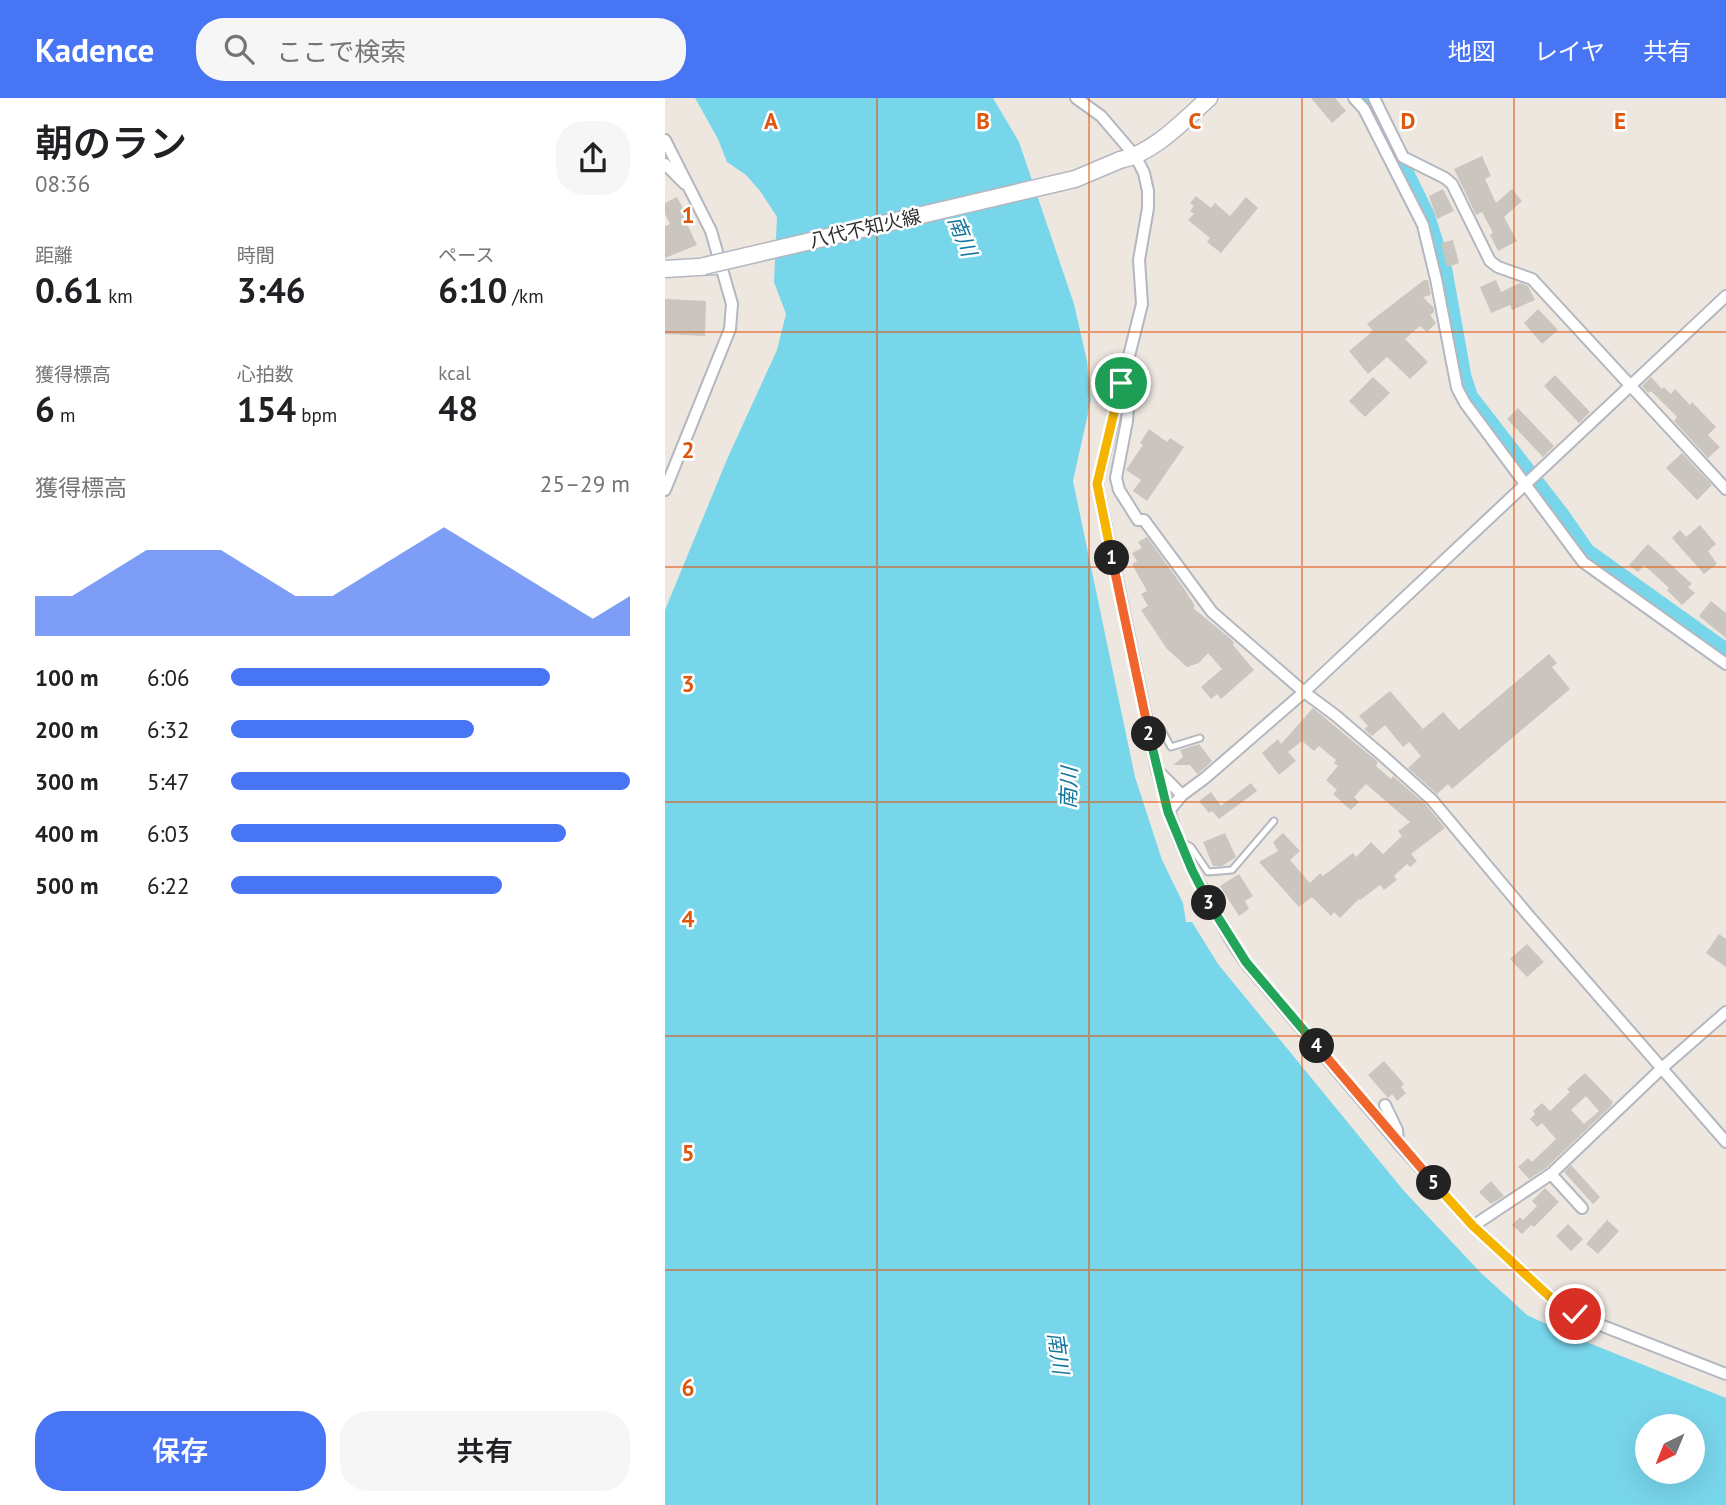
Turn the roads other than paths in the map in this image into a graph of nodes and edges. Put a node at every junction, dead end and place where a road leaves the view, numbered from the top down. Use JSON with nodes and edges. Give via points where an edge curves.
{"nodes":[{"id":1,"x":1076,"y":98,"type":"edge"},
{"id":2,"x":1089,"y":98,"type":"edge"},
{"id":3,"x":1209,"y":98,"type":"edge"},
{"id":4,"x":1354,"y":98,"type":"edge"},
{"id":5,"x":1374,"y":98,"type":"edge"},
{"id":6,"x":1101,"y":117,"type":"junction"},
{"id":7,"x":665,"y":140,"type":"edge"},
{"id":8,"x":1128,"y":159,"type":"junction"},
{"id":9,"x":665,"y":164,"type":"edge"},
{"id":10,"x":690,"y":188,"type":"junction"},
{"id":11,"x":721,"y":265,"type":"junction"},
{"id":12,"x":704,"y":266,"type":"junction"},
{"id":13,"x":665,"y":269,"type":"edge"},
{"id":14,"x":1726,"y":296,"type":"edge"},
{"id":15,"x":1121,"y":383,"type":"junction"},
{"id":16,"x":1631,"y":385,"type":"junction"},
{"id":17,"x":1529,"y":480,"type":"junction"},
{"id":18,"x":1726,"y":489,"type":"edge"},
{"id":19,"x":665,"y":490,"type":"edge"},
{"id":20,"x":1726,"y":664,"type":"edge"},
{"id":21,"x":1304,"y":692,"type":"junction"},
{"id":22,"x":1148,"y":729,"type":"junction"},
{"id":23,"x":1200,"y":738,"type":"dead end"},
{"id":24,"x":1157,"y":770,"type":"junction"},
{"id":25,"x":1182,"y":795,"type":"junction"},
{"id":26,"x":1168,"y":812,"type":"junction"},
{"id":27,"x":1274,"y":821,"type":"dead end"},
{"id":28,"x":1179,"y":840,"type":"junction"},
{"id":29,"x":1726,"y":1012,"type":"edge"},
{"id":30,"x":1662,"y":1068,"type":"junction"},
{"id":31,"x":1385,"y":1105,"type":"dead end"},
{"id":32,"x":1726,"y":1142,"type":"edge"},
{"id":33,"x":1399,"y":1144,"type":"junction"},
{"id":34,"x":1551,"y":1174,"type":"junction"},
{"id":35,"x":1582,"y":1208,"type":"dead end"},
{"id":36,"x":1473,"y":1226,"type":"junction"},
{"id":37,"x":1726,"y":1374,"type":"edge"}],
"edges":[{"from":1,"to":6,"type":"street"},
{"from":2,"to":6,"type":"street"},
{"from":3,"to":8,"type":"main road","name":"八代不知火線","via":[[1178,126]]},
{"from":4,"to":17,"type":"street","via":[[1423,225],[1457,388]]},
{"from":5,"to":16,"type":"street","via":[[1403,157],[1452,184],[1490,261],[1532,279]]},
{"from":6,"to":8,"type":"street"},
{"from":7,"to":10,"type":"street"},
{"from":8,"to":12,"type":"main road","name":"八代不知火線","bridge":true,"via":[[1075,179]]},
{"from":8,"to":15,"type":"street","via":[[1144,173],[1148,208],[1139,260],[1142,304]]},
{"from":9,"to":10,"type":"street"},
{"from":10,"to":11,"type":"street"},
{"from":11,"to":12,"type":"main road","name":"八代不知火線"},
{"from":11,"to":19,"type":"street","via":[[732,304],[730,329]]},
{"from":12,"to":13,"type":"main road","name":"八代不知火線"},
{"from":14,"to":16,"type":"street"},
{"from":15,"to":21,"type":"street","via":[[1129,389],[1116,478],[1126,503],[1138,520],[1145,520],[1206,606]]},
{"from":15,"to":22,"type":"street","via":[[1097,484]]},
{"from":16,"to":17,"type":"street"},
{"from":16,"to":18,"type":"street"},
{"from":17,"to":20,"type":"street","via":[[1583,562]]},
{"from":17,"to":21,"type":"street"},
{"from":21,"to":25,"type":"street"},
{"from":21,"to":30,"type":"street","via":[[1432,800]]},
{"from":22,"to":23,"type":"lane","via":[[1160,727],[1171,747]]},
{"from":22,"to":24,"type":"street"},
{"from":24,"to":25,"type":"street"},
{"from":24,"to":26,"type":"street"},
{"from":25,"to":26,"type":"street"},
{"from":26,"to":28,"type":"street"},
{"from":27,"to":28,"type":"lane","via":[[1232,870],[1208,872],[1191,847]]},
{"from":28,"to":33,"type":"street","via":[[1217,917],[1246,962]]},
{"from":29,"to":30,"type":"street"},
{"from":30,"to":32,"type":"street"},
{"from":30,"to":34,"type":"street"},
{"from":31,"to":33,"type":"street"},
{"from":33,"to":36,"type":"street"},
{"from":34,"to":35,"type":"street"},
{"from":34,"to":36,"type":"street"},
{"from":36,"to":37,"type":"street","via":[[1562,1308]]}]}
